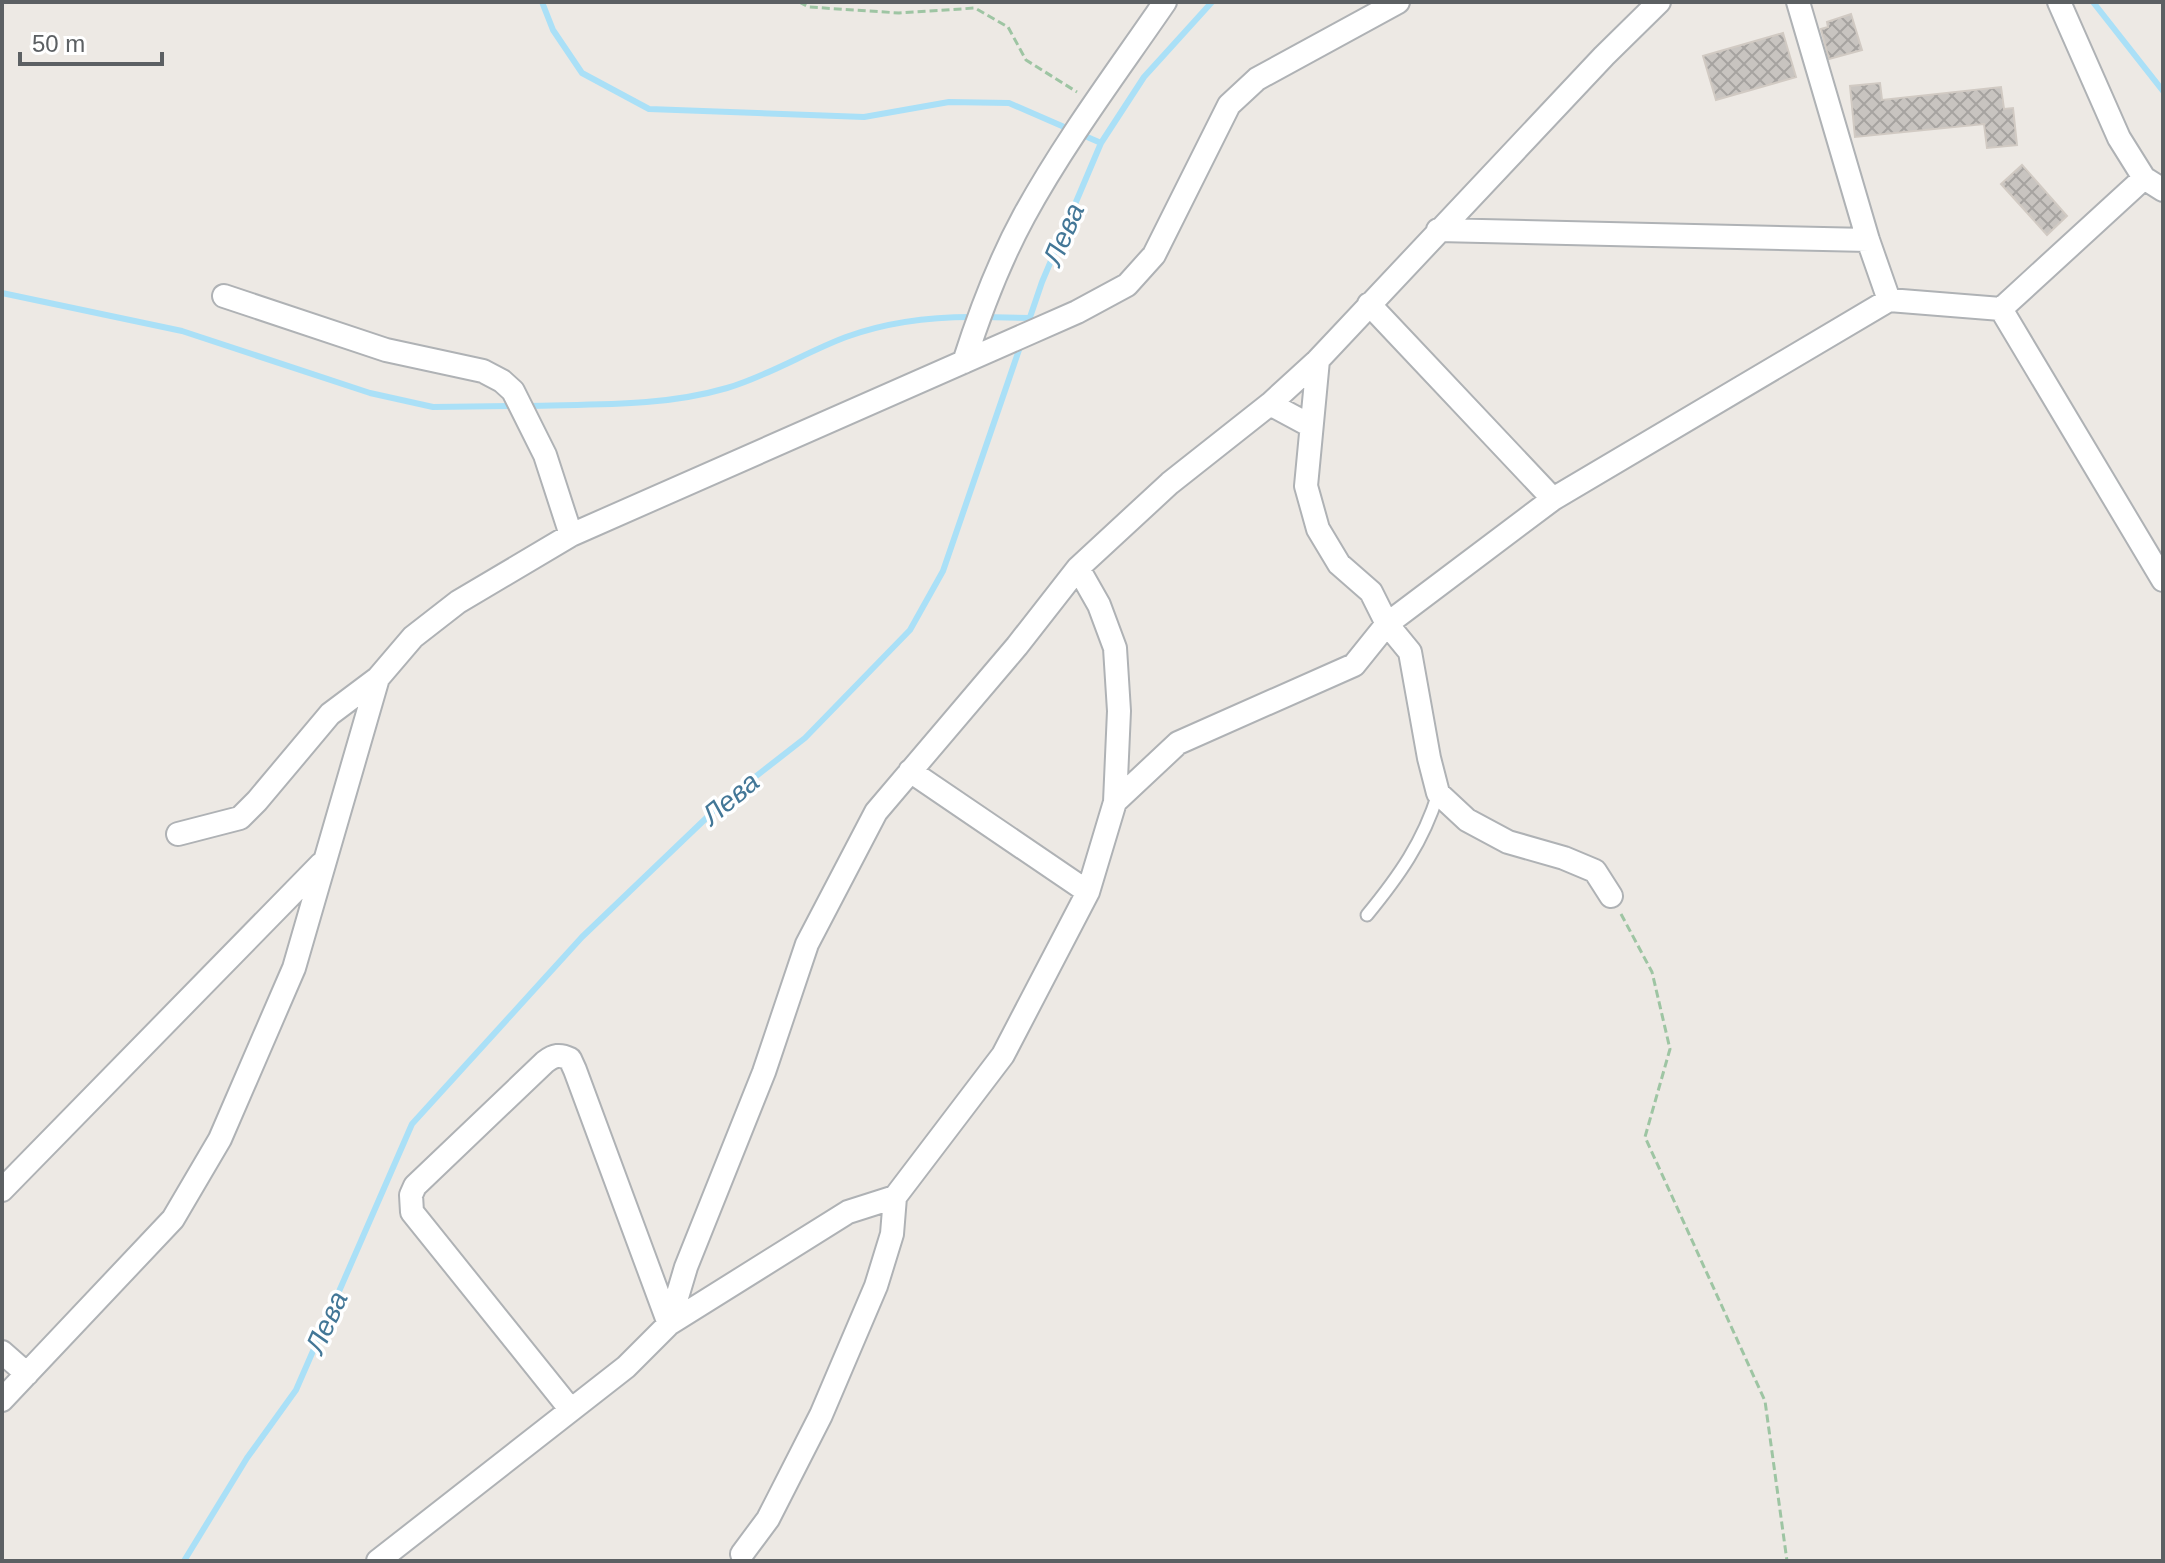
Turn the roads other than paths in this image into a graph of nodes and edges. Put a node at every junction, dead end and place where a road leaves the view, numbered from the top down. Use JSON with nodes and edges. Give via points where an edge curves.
{"nodes":[{"id":1,"x":1165,"y":2,"type":"edge"},
{"id":2,"x":1398,"y":2,"type":"edge"},
{"id":3,"x":1659,"y":2,"type":"edge"},
{"id":4,"x":1798,"y":2,"type":"edge"},
{"id":5,"x":2059,"y":2,"type":"edge"},
{"id":6,"x":2154,"y":184,"type":"edge"},
{"id":7,"x":1438,"y":230,"type":"junction"},
{"id":8,"x":1868,"y":240,"type":"junction"},
{"id":9,"x":224,"y":296,"type":"dead end"},
{"id":10,"x":1889,"y":300,"type":"junction"},
{"id":11,"x":1369,"y":304,"type":"junction"},
{"id":12,"x":2001,"y":309,"type":"junction"},
{"id":13,"x":1318,"y":360,"type":"junction"},
{"id":14,"x":964,"y":362,"type":"junction"},
{"id":15,"x":1270,"y":404,"type":"junction"},
{"id":16,"x":1311,"y":426,"type":"junction"},
{"id":17,"x":1553,"y":499,"type":"junction"},
{"id":18,"x":571,"y":535,"type":"junction"},
{"id":19,"x":1078,"y":568,"type":"junction"},
{"id":20,"x":2163,"y":580,"type":"edge"},
{"id":21,"x":1387,"y":624,"type":"junction"},
{"id":22,"x":378,"y":678,"type":"junction"},
{"id":23,"x":910,"y":771,"type":"junction"},
{"id":24,"x":1438,"y":793,"type":"junction"},
{"id":25,"x":1115,"y":802,"type":"junction"},
{"id":26,"x":178,"y":834,"type":"dead end"},
{"id":27,"x":325,"y":860,"type":"junction"},
{"id":28,"x":1088,"y":892,"type":"junction"},
{"id":29,"x":1611,"y":896,"type":"road end"},
{"id":30,"x":1367,"y":915,"type":"dead end"},
{"id":31,"x":2,"y":1190,"type":"edge"},
{"id":32,"x":895,"y":1197,"type":"junction"},
{"id":33,"x":669,"y":1324,"type":"junction"},
{"id":34,"x":2,"y":1352,"type":"edge"},
{"id":35,"x":27,"y":1374,"type":"junction"},
{"id":36,"x":2,"y":1400,"type":"edge"},
{"id":37,"x":571,"y":1410,"type":"junction"},
{"id":38,"x":742,"y":1554,"type":"dead end"},
{"id":39,"x":378,"y":1561,"type":"edge"}],
"edges":[{"from":1,"to":14,"type":"street","via":[[1024,216]]},
{"from":2,"to":14,"type":"street","via":[[1257,79],[1229,105],[1154,255],[1127,285]]},
{"from":3,"to":7,"type":"street"},
{"from":4,"to":8,"type":"street"},
{"from":5,"to":6,"type":"street","via":[[2119,138]]},
{"from":6,"to":12,"type":"street"},
{"from":7,"to":8,"type":"street"},
{"from":7,"to":11,"type":"street"},
{"from":8,"to":10,"type":"street"},
{"from":9,"to":18,"type":"street","via":[[386,350],[483,371],[502,381],[513,391],[545,455]]},
{"from":10,"to":12,"type":"street"},
{"from":10,"to":17,"type":"street"},
{"from":11,"to":13,"type":"street"},
{"from":11,"to":17,"type":"street"},
{"from":12,"to":20,"type":"street"},
{"from":13,"to":15,"type":"street"},
{"from":13,"to":16,"type":"street"},
{"from":14,"to":18,"type":"street"},
{"from":15,"to":16,"type":"street"},
{"from":15,"to":19,"type":"street","via":[[1170,483]]},
{"from":16,"to":21,"type":"street","via":[[1306,486],[1318,529],[1339,564],[1371,592]]},
{"from":17,"to":21,"type":"street"},
{"from":18,"to":22,"type":"street","via":[[458,602],[413,637]]},
{"from":19,"to":23,"type":"street"},
{"from":19,"to":25,"type":"street","via":[[1115,648]]},
{"from":21,"to":24,"type":"street","via":[[1410,652]]},
{"from":21,"to":25,"type":"street","via":[[1354,665],[1178,743]]},
{"from":22,"to":26,"type":"street","via":[[330,714],[240,818]]},
{"from":22,"to":27,"type":"street"},
{"from":23,"to":28,"type":"street"},
{"from":23,"to":33,"type":"street","via":[[876,812],[807,944]]},
{"from":24,"to":29,"type":"street","via":[[1467,820],[1508,842],[1595,871]]},
{"from":24,"to":30,"type":"lane","via":[[1428,827]]},
{"from":25,"to":28,"type":"street"},
{"from":27,"to":31,"type":"street"},
{"from":27,"to":35,"type":"street","via":[[294,968],[220,1139],[173,1219]]},
{"from":28,"to":32,"type":"street","via":[[1003,1055]]},
{"from":32,"to":33,"type":"street","via":[[848,1212]]},
{"from":32,"to":38,"type":"street","via":[[892,1234],[852,1343],[768,1519]]},
{"from":33,"to":37,"type":"street"},
{"from":33,"to":37,"type":"street","via":[[575,1070],[570,1059],[552,1057],[411,1195],[412,1212]]},
{"from":34,"to":35,"type":"street"},
{"from":35,"to":36,"type":"street"},
{"from":37,"to":39,"type":"street"}]}
